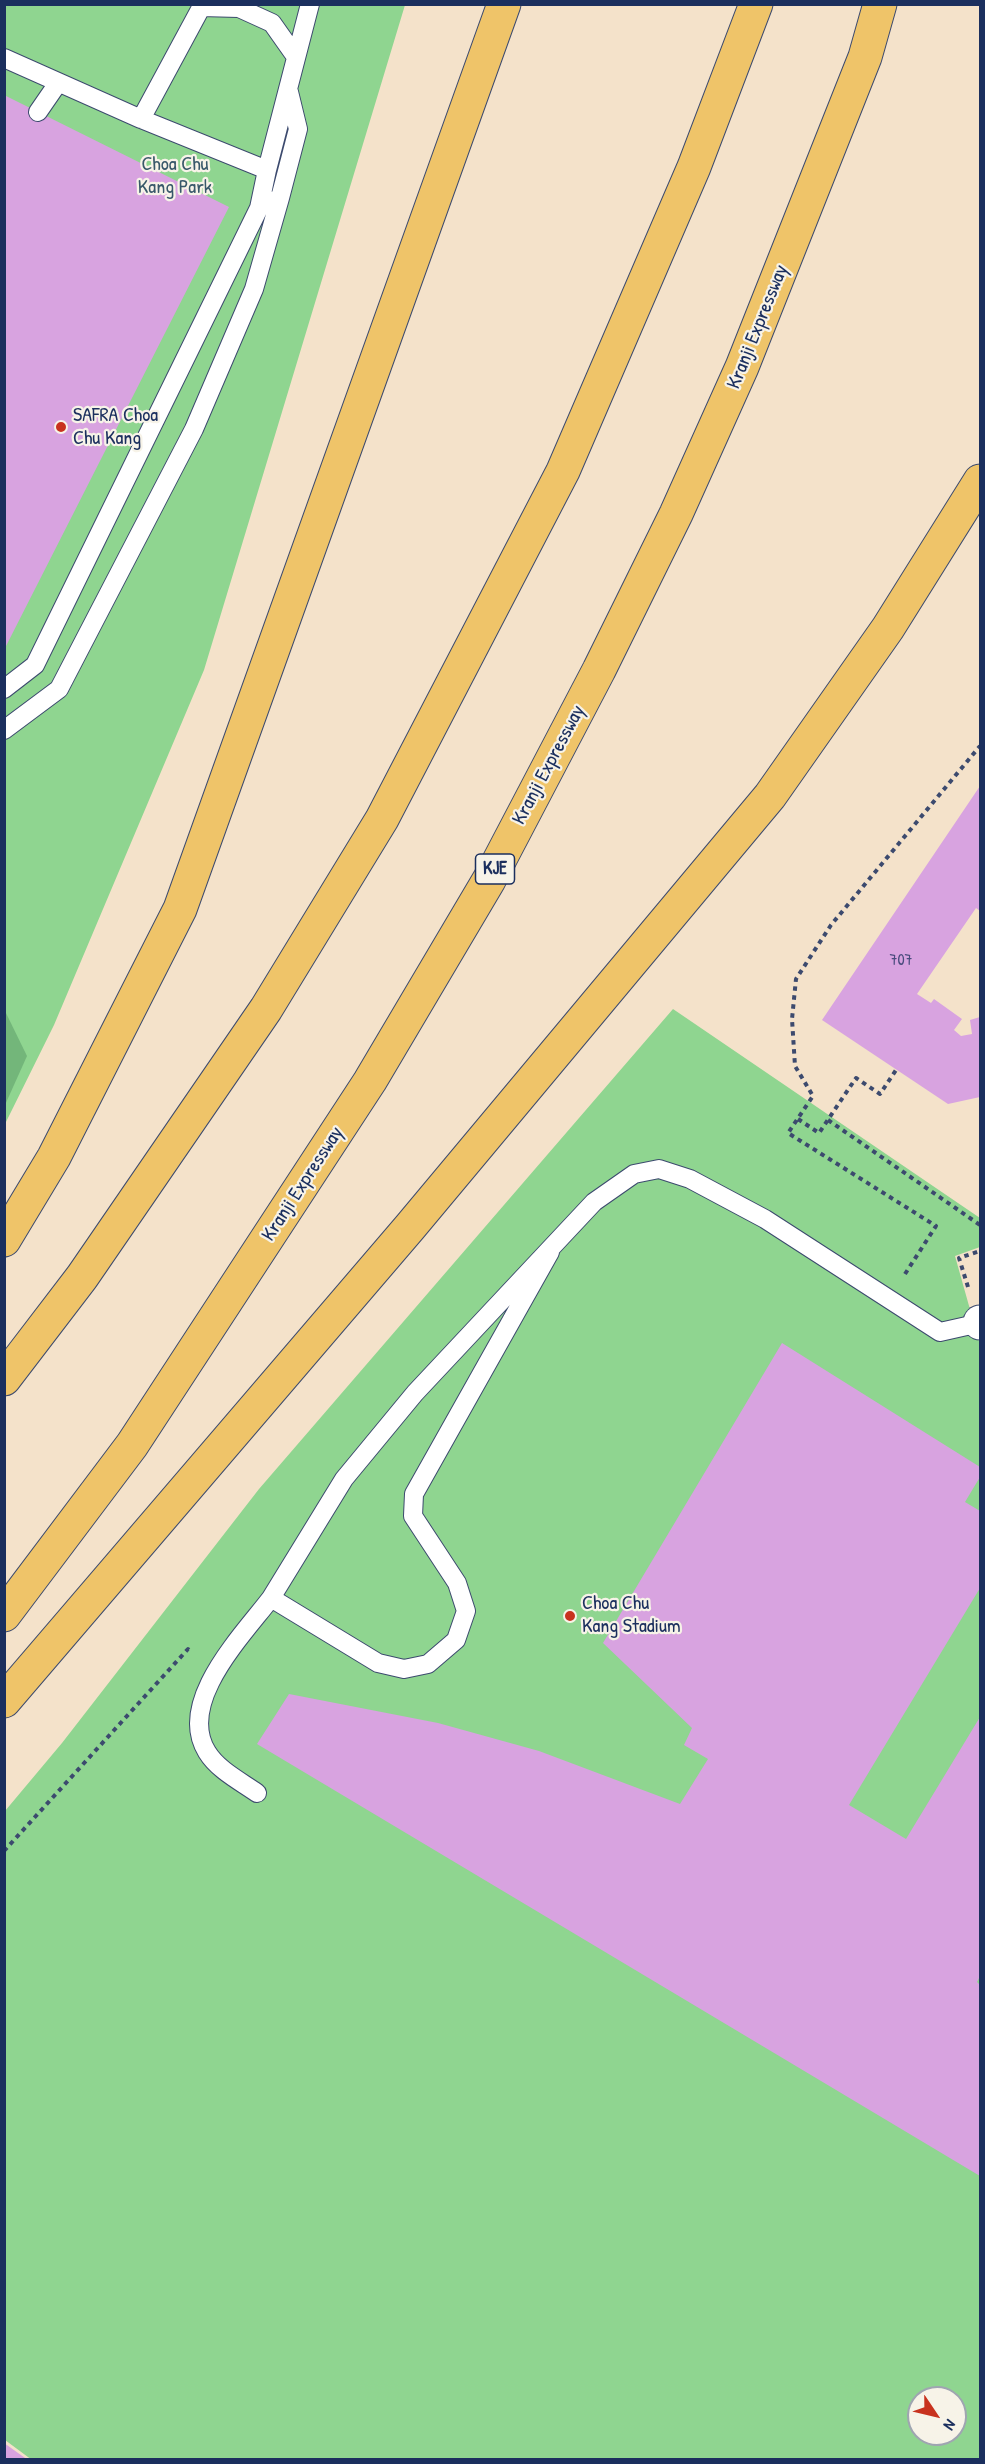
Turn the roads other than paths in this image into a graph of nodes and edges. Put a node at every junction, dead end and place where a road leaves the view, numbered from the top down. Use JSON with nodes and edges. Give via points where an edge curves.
{"nodes":[{"id":1,"x":310,"y":4,"type":"edge"},
{"id":2,"x":504,"y":4,"type":"edge"},
{"id":3,"x":756,"y":4,"type":"edge"},
{"id":4,"x":880,"y":4,"type":"edge"},
{"id":5,"x":202,"y":6,"type":"edge"},
{"id":6,"x":296,"y":57,"type":"junction"},
{"id":7,"x":4,"y":58,"type":"edge"},
{"id":8,"x":58,"y":82,"type":"junction"},
{"id":9,"x":288,"y":91,"type":"junction"},
{"id":10,"x":38,"y":112,"type":"dead end"},
{"id":11,"x":141,"y":119,"type":"junction"},
{"id":12,"x":267,"y":170,"type":"junction"},
{"id":13,"x":279,"y":198,"type":"junction"},
{"id":14,"x":259,"y":208,"type":"junction"},
{"id":15,"x":981,"y":481,"type":"edge"},
{"id":16,"x":4,"y":689,"type":"edge"},
{"id":17,"x":4,"y":730,"type":"edge"},
{"id":18,"x":4,"y":1240,"type":"edge"},
{"id":19,"x":550,"y":1252,"type":"junction"},
{"id":20,"x":980,"y":1322,"type":"edge"},
{"id":21,"x":4,"y":1379,"type":"edge"},
{"id":22,"x":271,"y":1599,"type":"junction"},
{"id":23,"x":4,"y":1615,"type":"edge"},
{"id":24,"x":4,"y":1701,"type":"edge"},
{"id":25,"x":257,"y":1793,"type":"dead end"}],
"edges":[{"from":1,"to":6,"type":"lane"},
{"from":2,"to":18,"type":"highway","via":[[180,909],[54,1157]]},
{"from":3,"to":21,"type":"highway","via":[[694,168],[563,471],[382,819],[266,1009],[82,1277]]},
{"from":4,"to":23,"type":"highway","name":"Kranji Expressway","number":"KJE","via":[[865,57],[742,367],[645,576],[489,880],[370,1081],[132,1446]]},
{"from":5,"to":6,"type":"lane","via":[[239,8],[272,23]]},
{"from":5,"to":11,"type":"lane"},
{"from":6,"to":9,"type":"lane"},
{"from":7,"to":8,"type":"lane"},
{"from":8,"to":10,"type":"lane"},
{"from":8,"to":11,"type":"lane"},
{"from":9,"to":12,"type":"lane"},
{"from":9,"to":13,"type":"lane","via":[[298,129]]},
{"from":11,"to":12,"type":"lane"},
{"from":12,"to":14,"type":"lane"},
{"from":13,"to":14,"type":"lane"},
{"from":13,"to":17,"type":"lane","via":[[254,289],[177,460],[59,689]]},
{"from":14,"to":16,"type":"lane","via":[[35,665]]},
{"from":15,"to":24,"type":"highway","via":[[888,628],[770,796],[402,1236]]},
{"from":19,"to":20,"type":"lane","via":[[594,1202],[634,1174],[659,1169],[690,1179],[765,1219],[940,1332]]},
{"from":19,"to":22,"type":"lane","via":[[415,1393],[344,1479]]},
{"from":19,"to":22,"type":"lane","via":[[414,1494],[413,1516],[457,1583],[466,1611],[456,1640],[428,1664],[404,1669],[378,1663]]},
{"from":22,"to":25,"type":"lane","via":[[217,1671],[201,1702],[200,1727],[206,1751],[220,1768]]}]}
